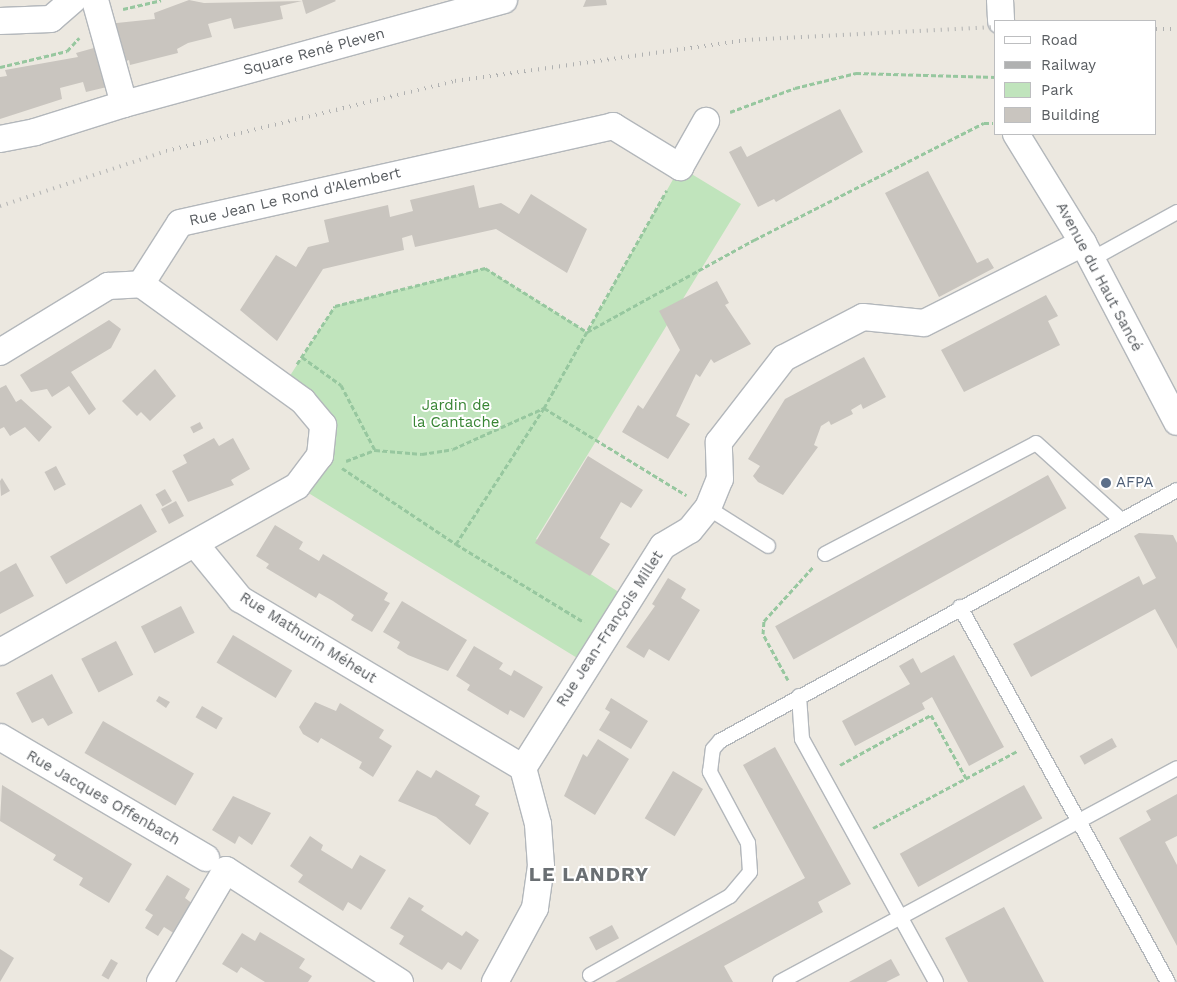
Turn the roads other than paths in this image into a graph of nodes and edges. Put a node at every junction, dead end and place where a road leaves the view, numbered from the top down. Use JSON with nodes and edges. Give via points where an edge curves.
{"nodes":[{"id":1,"x":73,"y":0,"type":"edge"},
{"id":2,"x":504,"y":0,"type":"edge"},
{"id":3,"x":1000,"y":0,"type":"edge"},
{"id":4,"x":97,"y":9,"type":"edge"},
{"id":5,"x":1001,"y":20,"type":"edge"},
{"id":6,"x":0,"y":21,"type":"edge"},
{"id":7,"x":124,"y":104,"type":"junction"},
{"id":8,"x":706,"y":121,"type":"road end"},
{"id":9,"x":1017,"y":135,"type":"edge"},
{"id":10,"x":0,"y":138,"type":"edge"},
{"id":11,"x":1177,"y":212,"type":"edge"},
{"id":12,"x":1087,"y":251,"type":"junction"},
{"id":13,"x":141,"y":284,"type":"junction"},
{"id":14,"x":0,"y":352,"type":"edge"},
{"id":15,"x":1177,"y":422,"type":"edge"},
{"id":16,"x":1177,"y":490,"type":"edge"},
{"id":17,"x":708,"y":508,"type":"junction"},
{"id":18,"x":1120,"y":519,"type":"junction"},
{"id":19,"x":196,"y":545,"type":"junction"},
{"id":20,"x":768,"y":546,"type":"dead end"},
{"id":21,"x":825,"y":554,"type":"road end"},
{"id":22,"x":960,"y":607,"type":"junction"},
{"id":23,"x":0,"y":652,"type":"edge"},
{"id":24,"x":798,"y":697,"type":"junction"},
{"id":25,"x":0,"y":737,"type":"edge"},
{"id":26,"x":523,"y":768,"type":"junction"},
{"id":27,"x":1177,"y":768,"type":"edge"},
{"id":28,"x":1077,"y":823,"type":"junction"},
{"id":29,"x":206,"y":858,"type":"dead end"},
{"id":30,"x":900,"y":917,"type":"junction"},
{"id":31,"x":590,"y":975,"type":"dead end"},
{"id":32,"x":160,"y":982,"type":"edge"},
{"id":33,"x":400,"y":982,"type":"edge"},
{"id":34,"x":495,"y":982,"type":"edge"},
{"id":35,"x":780,"y":982,"type":"edge"},
{"id":36,"x":936,"y":982,"type":"edge"},
{"id":37,"x":1168,"y":982,"type":"edge"}],
"edges":[{"from":1,"to":6,"type":"street","via":[[51,20]]},
{"from":2,"to":7,"type":"street","name":"Square René Pleven"},
{"from":3,"to":5,"type":"street"},
{"from":4,"to":7,"type":"street"},
{"from":7,"to":10,"type":"street","name":"Square René Pleven","via":[[35,132]]},
{"from":8,"to":13,"type":"street","name":"Rue Jean Le Rond d'Alembert","via":[[680,167],[613,126],[180,223]]},
{"from":9,"to":12,"type":"street","name":"Avenue du Haut Sancé"},
{"from":11,"to":12,"type":"lane"},
{"from":12,"to":15,"type":"street","name":"Avenue du Haut Sancé"},
{"from":12,"to":17,"type":"street","name":"Rue Jean-François Millet","via":[[924,322],[863,317],[784,358],[719,442],[720,479]]},
{"from":13,"to":14,"type":"street","via":[[108,286]]},
{"from":13,"to":19,"type":"street","via":[[303,401],[323,425],[330,462],[297,486]]},
{"from":16,"to":18,"type":"lane"},
{"from":17,"to":20,"type":"lane"},
{"from":17,"to":26,"type":"street","name":"Rue Jean-François Millet","via":[[690,530],[663,546]]},
{"from":18,"to":21,"type":"lane","via":[[1036,443]]},
{"from":18,"to":22,"type":"lane"},
{"from":19,"to":23,"type":"street"},
{"from":19,"to":26,"type":"street","name":"Rue Mathurin Méheut","via":[[240,599]]},
{"from":22,"to":24,"type":"lane"},
{"from":22,"to":28,"type":"lane"},
{"from":24,"to":30,"type":"lane","via":[[798,724],[822,775]]},
{"from":24,"to":31,"type":"lane","via":[[727,735],[713,749],[710,772],[752,853],[744,882],[730,896]]},
{"from":25,"to":29,"type":"street","name":"Rue Jacques Offenbach"},
{"from":26,"to":34,"type":"street","via":[[538,824],[541,866],[535,908]]},
{"from":27,"to":28,"type":"lane"},
{"from":28,"to":30,"type":"lane"},
{"from":28,"to":37,"type":"lane"},
{"from":30,"to":35,"type":"lane"},
{"from":30,"to":36,"type":"lane"},
{"from":32,"to":33,"type":"street","via":[[226,870]]}]}
